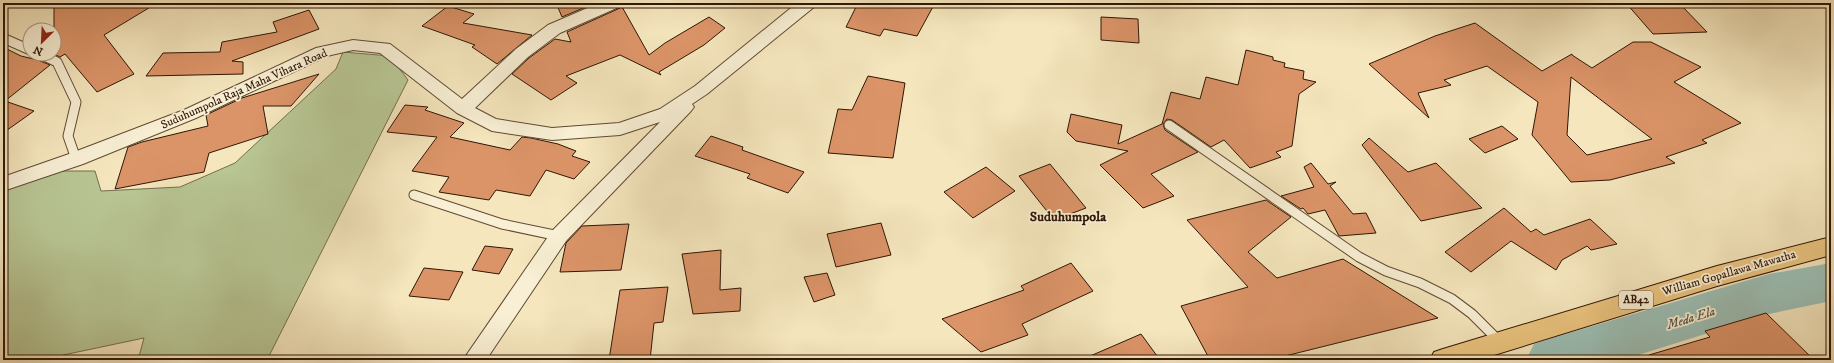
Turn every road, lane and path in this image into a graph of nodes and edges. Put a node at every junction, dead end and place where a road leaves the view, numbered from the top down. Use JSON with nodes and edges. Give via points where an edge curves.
{"nodes":[{"id":1,"x":613,"y":3,"type":"edge"},
{"id":2,"x":812,"y":3,"type":"edge"},
{"id":3,"x":3,"y":38,"type":"edge"},
{"id":4,"x":22,"y":46,"type":"edge"},
{"id":5,"x":57,"y":62,"type":"edge"},
{"id":6,"x":701,"y":90,"type":"junction"},
{"id":7,"x":463,"y":109,"type":"junction"},
{"id":8,"x":1169,"y":125,"type":"dead end"},
{"id":9,"x":76,"y":159,"type":"junction"},
{"id":10,"x":4,"y":183,"type":"edge"},
{"id":11,"x":414,"y":195,"type":"dead end"},
{"id":12,"x":558,"y":236,"type":"junction"},
{"id":13,"x":1831,"y":246,"type":"edge"},
{"id":14,"x":1500,"y":342,"type":"junction"},
{"id":15,"x":474,"y":360,"type":"edge"},
{"id":16,"x":1443,"y":360,"type":"edge"}],
"edges":[{"from":1,"to":7,"type":"street","via":[[554,29],[522,53]]},
{"from":2,"to":6,"type":"street","name":"Suduhumpola Raja Maha Vihara Road","via":[[806,4]]},
{"from":3,"to":4,"type":"lane"},
{"from":5,"to":9,"type":"lane","via":[[76,102],[68,136]]},
{"from":6,"to":7,"type":"street","name":"Suduhumpola Raja Maha Vihara Road","via":[[666,113],[620,129],[552,134],[492,125]]},
{"from":6,"to":12,"type":"street"},
{"from":7,"to":9,"type":"street","name":"Suduhumpola Raja Maha Vihara Road","via":[[384,48],[353,45],[322,52],[190,114]]},
{"from":8,"to":14,"type":"lane","via":[[1359,257],[1452,299],[1472,314]]},
{"from":9,"to":10,"type":"street","name":"Suduhumpola Raja Maha Vihara Road"},
{"from":11,"to":12,"type":"lane","via":[[502,224]]},
{"from":12,"to":15,"type":"street"},
{"from":13,"to":14,"type":"main road","name":"William Gopallawa Mawatha","number":"AB42","via":[[1710,278]]},
{"from":14,"to":16,"type":"main road","name":"William Gopallawa Mawatha","number":"AB42"}]}
